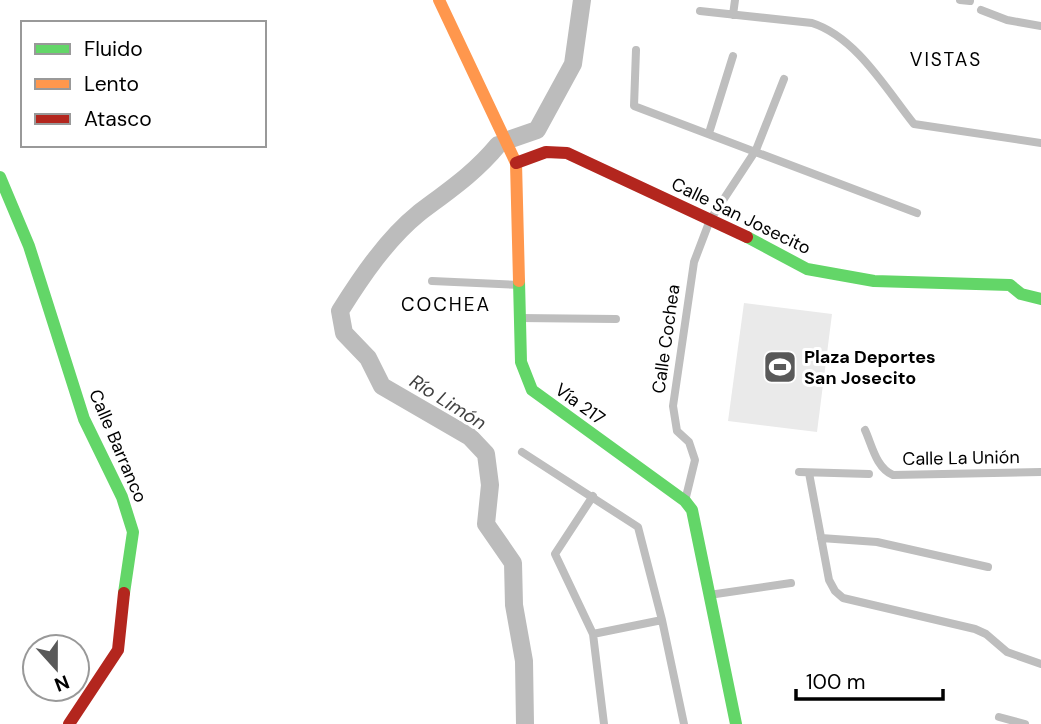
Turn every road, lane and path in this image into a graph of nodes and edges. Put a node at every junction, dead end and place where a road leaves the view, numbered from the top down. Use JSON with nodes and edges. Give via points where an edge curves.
{"nodes":[{"id":1,"x":439,"y":0,"type":"edge"},
{"id":2,"x":735,"y":0,"type":"edge"},
{"id":3,"x":960,"y":0,"type":"edge"},
{"id":4,"x":970,"y":1,"type":"edge"},
{"id":5,"x":981,"y":10,"type":"dead end"},
{"id":6,"x":700,"y":11,"type":"dead end"},
{"id":7,"x":733,"y":15,"type":"junction"},
{"id":8,"x":1041,"y":26,"type":"edge"},
{"id":9,"x":636,"y":50,"type":"dead end"},
{"id":10,"x":733,"y":56,"type":"dead end"},
{"id":11,"x":783,"y":79,"type":"dead end"},
{"id":12,"x":709,"y":133,"type":"junction"},
{"id":13,"x":1041,"y":143,"type":"edge"},
{"id":14,"x":756,"y":150,"type":"junction"},
{"id":15,"x":516,"y":163,"type":"junction"},
{"id":16,"x":0,"y":177,"type":"edge"},
{"id":17,"x":917,"y":213,"type":"dead end"},
{"id":18,"x":710,"y":220,"type":"junction"},
{"id":19,"x":432,"y":281,"type":"dead end"},
{"id":20,"x":521,"y":285,"type":"junction"},
{"id":21,"x":1041,"y":299,"type":"edge"},
{"id":22,"x":520,"y":318,"type":"junction"},
{"id":23,"x":616,"y":319,"type":"dead end"},
{"id":24,"x":865,"y":430,"type":"dead end"},
{"id":25,"x":522,"y":452,"type":"dead end"},
{"id":26,"x":799,"y":472,"type":"dead end"},
{"id":27,"x":1041,"y":472,"type":"edge"},
{"id":28,"x":809,"y":473,"type":"junction"},
{"id":29,"x":869,"y":474,"type":"dead end"},
{"id":30,"x":593,"y":496,"type":"junction"},
{"id":31,"x":685,"y":501,"type":"junction"},
{"id":32,"x":821,"y":538,"type":"junction"},
{"id":33,"x":988,"y":567,"type":"dead end"},
{"id":34,"x":790,"y":583,"type":"dead end"},
{"id":35,"x":709,"y":595,"type":"junction"},
{"id":36,"x":662,"y":620,"type":"junction"},
{"id":37,"x":593,"y":634,"type":"junction"},
{"id":38,"x":1041,"y":664,"type":"edge"},
{"id":39,"x":999,"y":717,"type":"dead end"},
{"id":40,"x":69,"y":724,"type":"edge"},
{"id":41,"x":604,"y":724,"type":"edge"},
{"id":42,"x":684,"y":724,"type":"edge"},
{"id":43,"x":736,"y":724,"type":"edge"},
{"id":44,"x":1025,"y":724,"type":"edge"}],
"edges":[{"from":1,"to":15,"type":"street","name":"Vía 217"},
{"from":2,"to":7,"type":"street"},
{"from":3,"to":4,"type":"street"},
{"from":5,"to":8,"type":"street"},
{"from":6,"to":7,"type":"street"},
{"from":7,"to":13,"type":"street","via":[[830,28],[915,124]]},
{"from":9,"to":12,"type":"street","via":[[634,106]]},
{"from":10,"to":12,"type":"street"},
{"from":11,"to":14,"type":"street","name":"Calle Cochea"},
{"from":12,"to":14,"type":"street"},
{"from":14,"to":17,"type":"street"},
{"from":14,"to":18,"type":"street","name":"Calle Cochea"},
{"from":15,"to":18,"type":"street","name":"Calle San Josecito","via":[[558,151]]},
{"from":15,"to":20,"type":"street","name":"Vía 217"},
{"from":16,"to":40,"type":"street","name":"Calle Barranco","via":[[29,246],[84,419],[122,497],[133,531],[118,650]]},
{"from":18,"to":21,"type":"street","name":"Calle San Josecito","via":[[807,268],[874,281],[1010,285],[1021,295]]},
{"from":18,"to":31,"type":"street","name":"Calle Cochea","via":[[694,262],[673,406],[677,431],[689,442],[695,460]]},
{"from":19,"to":20,"type":"street"},
{"from":20,"to":22,"type":"street","name":"Vía 217"},
{"from":22,"to":23,"type":"street"},
{"from":22,"to":31,"type":"street","name":"Vía 217","via":[[521,362],[531,390]]},
{"from":24,"to":27,"type":"street","name":"Calle La Unión","via":[[878,461],[893,475]]},
{"from":25,"to":30,"type":"street"},
{"from":26,"to":28,"type":"street"},
{"from":28,"to":29,"type":"street"},
{"from":28,"to":32,"type":"street"},
{"from":30,"to":36,"type":"street","via":[[638,527]]},
{"from":30,"to":37,"type":"street","via":[[555,554]]},
{"from":31,"to":35,"type":"street","via":[[692,510]]},
{"from":32,"to":33,"type":"street","via":[[877,542]]},
{"from":32,"to":38,"type":"street","via":[[829,580],[843,598],[975,629],[1007,652]]},
{"from":34,"to":35,"type":"street"},
{"from":35,"to":43,"type":"street"},
{"from":36,"to":37,"type":"street"},
{"from":36,"to":42,"type":"street"},
{"from":37,"to":41,"type":"street"},
{"from":39,"to":44,"type":"street"}]}
